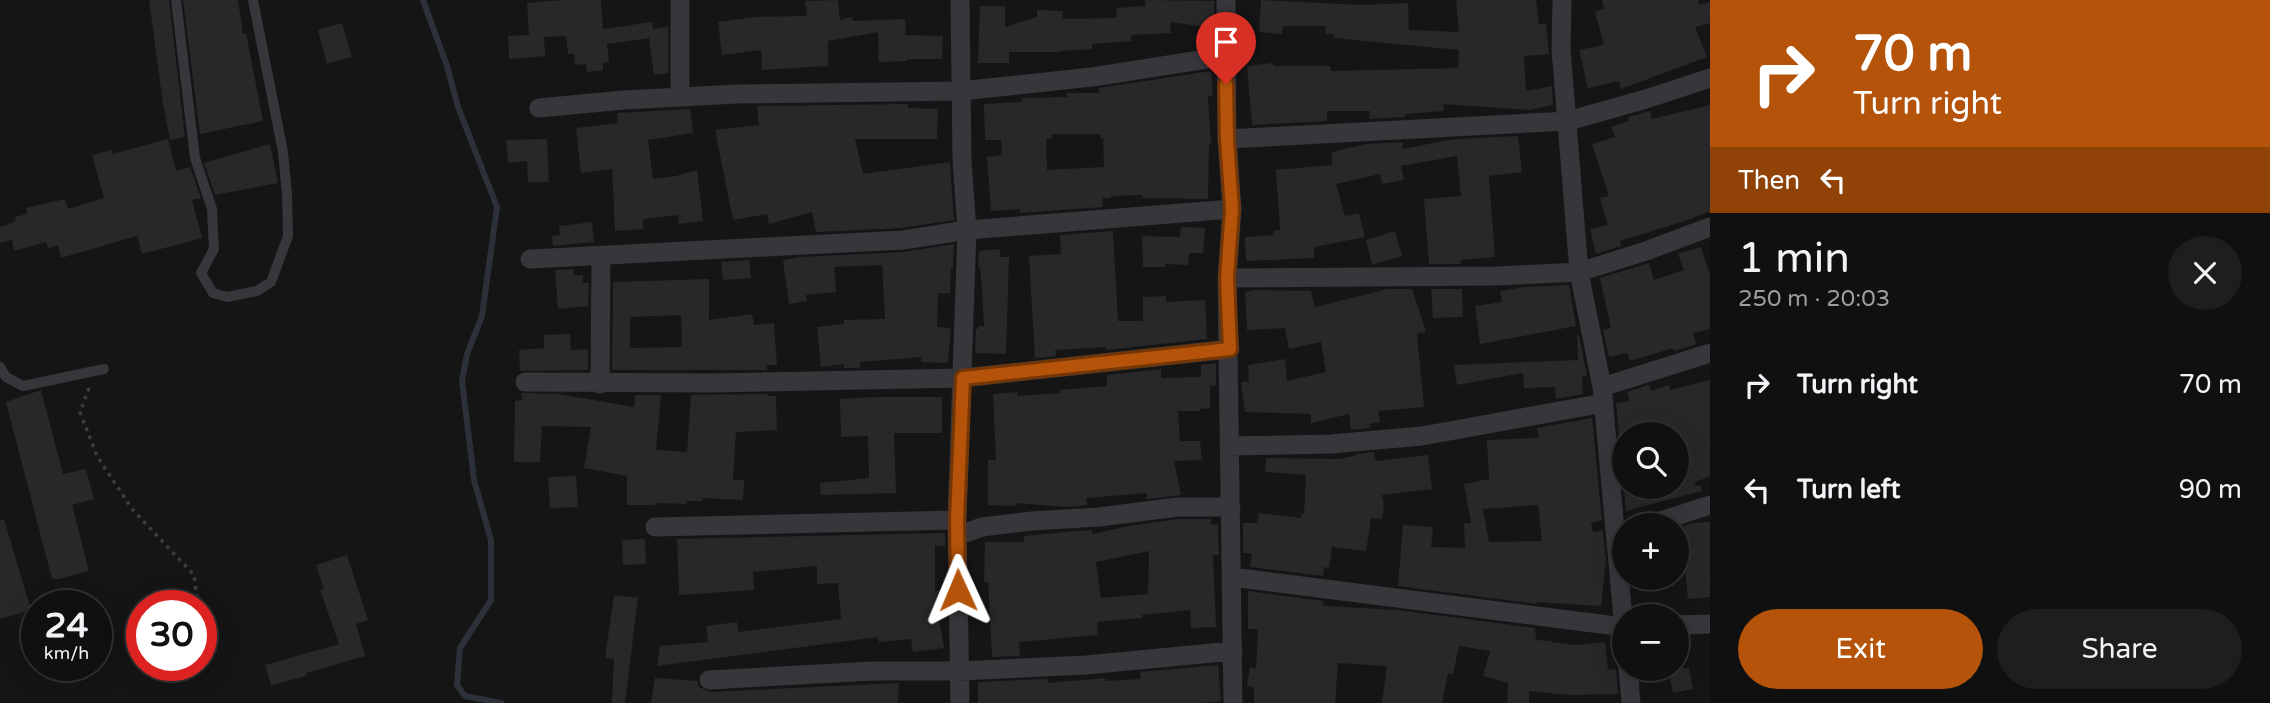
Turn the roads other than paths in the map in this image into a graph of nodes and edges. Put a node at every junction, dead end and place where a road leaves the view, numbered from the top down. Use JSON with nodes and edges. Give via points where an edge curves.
{"nodes":[{"id":1,"x":176,"y":0,"type":"edge"},
{"id":2,"x":253,"y":0,"type":"edge"},
{"id":3,"x":680,"y":0,"type":"edge"},
{"id":4,"x":960,"y":0,"type":"edge"},
{"id":5,"x":1226,"y":0,"type":"edge"},
{"id":6,"x":1562,"y":0,"type":"edge"},
{"id":7,"x":1226,"y":56,"type":"junction"},
{"id":8,"x":1710,"y":78,"type":"edge"},
{"id":9,"x":961,"y":91,"type":"junction"},
{"id":10,"x":680,"y":97,"type":"junction"},
{"id":11,"x":539,"y":108,"type":"dead end"},
{"id":12,"x":1568,"y":121,"type":"junction"},
{"id":13,"x":1227,"y":139,"type":"junction"},
{"id":14,"x":1232,"y":209,"type":"junction"},
{"id":15,"x":1710,"y":227,"type":"edge"},
{"id":16,"x":967,"y":230,"type":"junction"},
{"id":17,"x":601,"y":256,"type":"junction"},
{"id":18,"x":530,"y":259,"type":"dead end"},
{"id":19,"x":1579,"y":272,"type":"junction"},
{"id":20,"x":1227,"y":278,"type":"junction"},
{"id":21,"x":1230,"y":349,"type":"junction"},
{"id":22,"x":1710,"y":353,"type":"edge"},
{"id":23,"x":0,"y":367,"type":"edge"},
{"id":24,"x":104,"y":369,"type":"road end"},
{"id":25,"x":963,"y":378,"type":"junction"},
{"id":26,"x":525,"y":382,"type":"dead end"},
{"id":27,"x":600,"y":384,"type":"junction"},
{"id":28,"x":1603,"y":395,"type":"junction"},
{"id":29,"x":1229,"y":446,"type":"junction"},
{"id":30,"x":1710,"y":505,"type":"edge"},
{"id":31,"x":1231,"y":507,"type":"junction"},
{"id":32,"x":1617,"y":513,"type":"edge"},
{"id":33,"x":1685,"y":513,"type":"edge"},
{"id":34,"x":655,"y":527,"type":"dead end"},
{"id":35,"x":957,"y":528,"type":"junction"},
{"id":36,"x":1232,"y":577,"type":"junction"},
{"id":37,"x":1710,"y":624,"type":"edge"},
{"id":38,"x":1689,"y":625,"type":"edge"},
{"id":39,"x":1612,"y":626,"type":"edge"},
{"id":40,"x":1233,"y":651,"type":"junction"},
{"id":41,"x":959,"y":671,"type":"junction"},
{"id":42,"x":709,"y":680,"type":"dead end"},
{"id":43,"x":1629,"y":681,"type":"edge"},
{"id":44,"x":960,"y":703,"type":"edge"},
{"id":45,"x":1233,"y":703,"type":"edge"},
{"id":46,"x":1631,"y":703,"type":"edge"}],
"edges":[{"from":1,"to":2,"type":"lane","via":[[195,158],[212,209],[214,249],[201,273],[213,293],[227,297],[257,291],[271,282],[288,236],[283,152]]},
{"from":3,"to":10,"type":"street"},
{"from":4,"to":9,"type":"street"},
{"from":5,"to":7,"type":"street"},
{"from":6,"to":12,"type":"street"},
{"from":7,"to":9,"type":"street"},
{"from":7,"to":13,"type":"street"},
{"from":8,"to":12,"type":"street"},
{"from":9,"to":10,"type":"street"},
{"from":9,"to":16,"type":"street"},
{"from":10,"to":11,"type":"street"},
{"from":12,"to":13,"type":"street"},
{"from":12,"to":19,"type":"street"},
{"from":13,"to":14,"type":"street"},
{"from":14,"to":16,"type":"street"},
{"from":14,"to":20,"type":"street"},
{"from":15,"to":19,"type":"street"},
{"from":16,"to":17,"type":"street","via":[[903,240]]},
{"from":16,"to":25,"type":"street"},
{"from":17,"to":18,"type":"street"},
{"from":17,"to":27,"type":"street"},
{"from":19,"to":20,"type":"street"},
{"from":19,"to":28,"type":"street"},
{"from":20,"to":21,"type":"street"},
{"from":21,"to":25,"type":"street"},
{"from":21,"to":29,"type":"street"},
{"from":22,"to":28,"type":"street"},
{"from":23,"to":24,"type":"lane","via":[[6,377],[23,386]]},
{"from":25,"to":27,"type":"street"},
{"from":25,"to":35,"type":"street"},
{"from":26,"to":27,"type":"street"},
{"from":28,"to":29,"type":"street","via":[[1422,436]]},
{"from":28,"to":32,"type":"street"},
{"from":29,"to":31,"type":"street"},
{"from":30,"to":33,"type":"street"},
{"from":31,"to":35,"type":"street","via":[[1178,507]]},
{"from":31,"to":36,"type":"street"},
{"from":34,"to":35,"type":"street"},
{"from":35,"to":41,"type":"street"},
{"from":36,"to":39,"type":"street"},
{"from":36,"to":40,"type":"street"},
{"from":37,"to":38,"type":"street"},
{"from":40,"to":41,"type":"street"},
{"from":40,"to":45,"type":"street"},
{"from":41,"to":42,"type":"street"},
{"from":41,"to":44,"type":"street"},
{"from":43,"to":46,"type":"street"}]}
